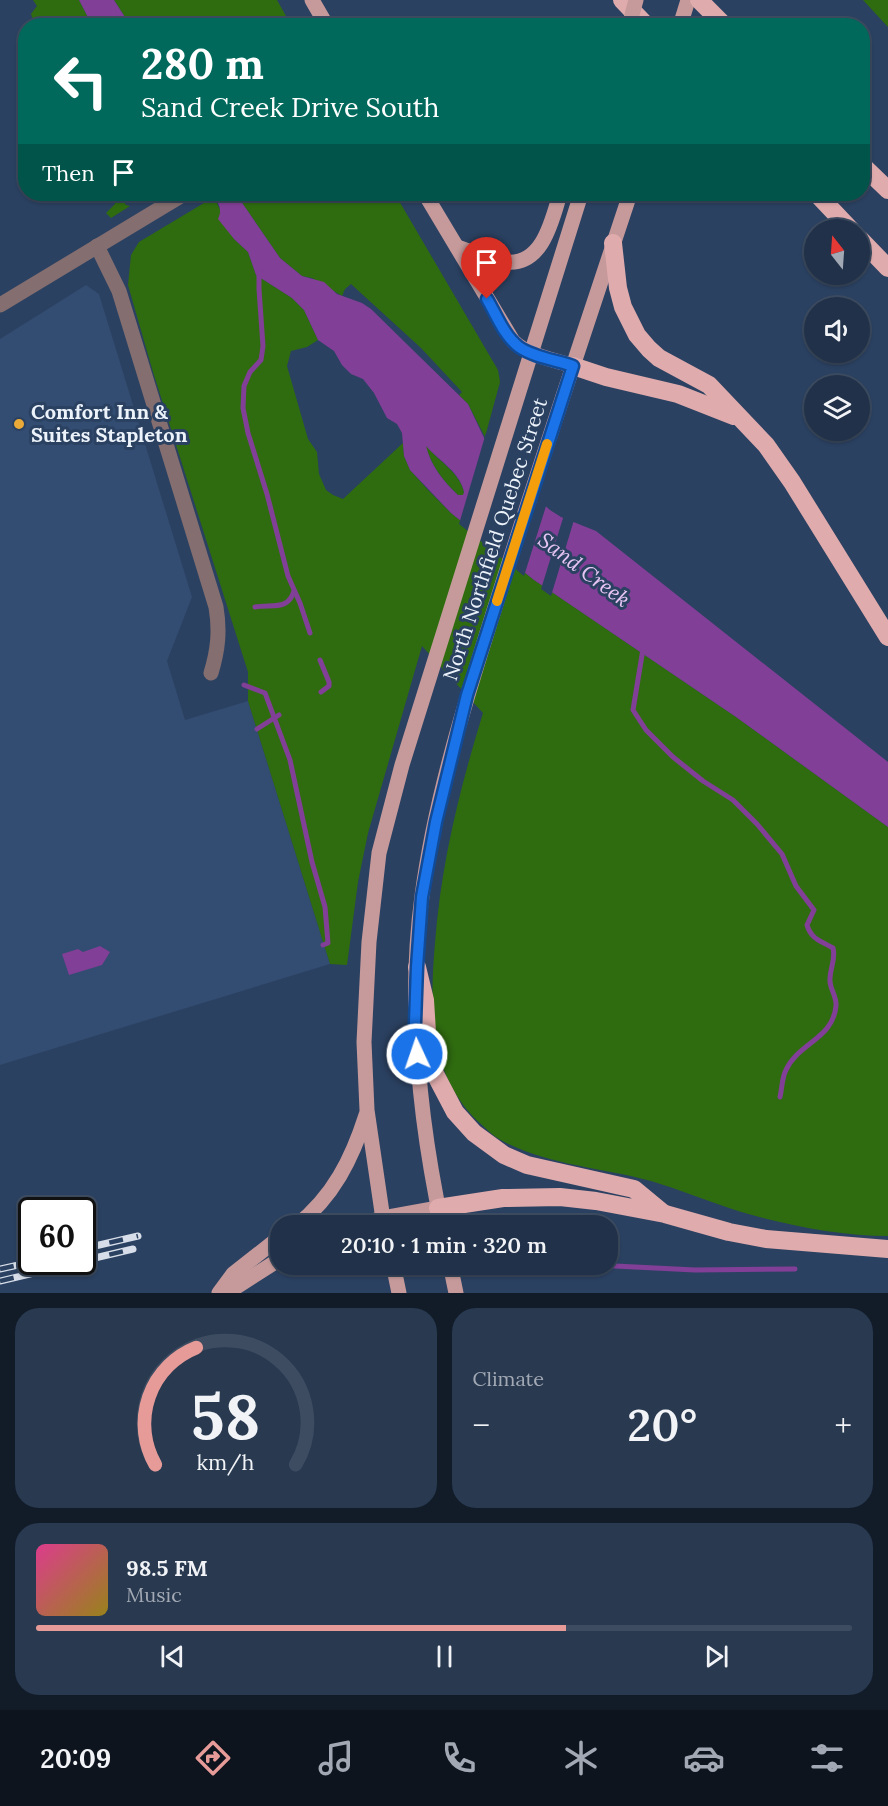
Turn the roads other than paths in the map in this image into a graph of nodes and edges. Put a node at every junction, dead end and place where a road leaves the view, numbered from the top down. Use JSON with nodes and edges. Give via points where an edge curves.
{"nodes":[{"id":1,"x":312,"y":0,"type":"edge"},
{"id":2,"x":622,"y":0,"type":"edge"},
{"id":3,"x":636,"y":0,"type":"edge"},
{"id":4,"x":688,"y":0,"type":"edge"},
{"id":5,"x":699,"y":0,"type":"edge"},
{"id":6,"x":322,"y":18,"type":"edge"},
{"id":7,"x":630,"y":18,"type":"edge"},
{"id":8,"x":639,"y":18,"type":"edge"},
{"id":9,"x":682,"y":18,"type":"edge"},
{"id":10,"x":717,"y":18,"type":"edge"},
{"id":11,"x":870,"y":173,"type":"edge"},
{"id":12,"x":888,"y":190,"type":"edge"},
{"id":13,"x":172,"y":201,"type":"edge"},
{"id":14,"x":429,"y":201,"type":"edge"},
{"id":15,"x":557,"y":201,"type":"edge"},
{"id":16,"x":579,"y":201,"type":"edge"},
{"id":17,"x":628,"y":201,"type":"edge"},
{"id":18,"x":824,"y":201,"type":"edge"},
{"id":19,"x":841,"y":219,"type":"edge"},
{"id":20,"x":613,"y":243,"type":"junction"},
{"id":21,"x":97,"y":246,"type":"junction"},
{"id":22,"x":457,"y":247,"type":"junction"},
{"id":23,"x":870,"y":249,"type":"edge"},
{"id":24,"x":888,"y":268,"type":"edge"},
{"id":25,"x":0,"y":305,"type":"edge"},
{"id":26,"x":531,"y":352,"type":"junction"},
{"id":27,"x":573,"y":366,"type":"junction"},
{"id":28,"x":744,"y":420,"type":"junction"},
{"id":29,"x":888,"y":637,"type":"edge"},
{"id":30,"x":211,"y":674,"type":"dead end"},
{"id":31,"x":417,"y":967,"type":"junction"},
{"id":32,"x":367,"y":1110,"type":"junction"},
{"id":33,"x":665,"y":1214,"type":"junction"},
{"id":34,"x":308,"y":1215,"type":"edge"},
{"id":35,"x":383,"y":1215,"type":"edge"},
{"id":36,"x":440,"y":1215,"type":"edge"},
{"id":37,"x":444,"y":1215,"type":"edge"},
{"id":38,"x":270,"y":1245,"type":"edge"},
{"id":39,"x":888,"y":1249,"type":"edge"},
{"id":40,"x":270,"y":1266,"type":"edge"},
{"id":41,"x":395,"y":1275,"type":"edge"},
{"id":42,"x":452,"y":1275,"type":"edge"},
{"id":43,"x":219,"y":1293,"type":"edge"},
{"id":44,"x":228,"y":1293,"type":"edge"},
{"id":45,"x":399,"y":1293,"type":"edge"},
{"id":46,"x":456,"y":1293,"type":"edge"}],
"edges":[{"from":1,"to":6,"type":"main road"},
{"from":2,"to":8,"type":"highway"},
{"from":3,"to":7,"type":"main road","bridge":true},
{"from":4,"to":9,"type":"main road"},
{"from":5,"to":10,"type":"highway"},
{"from":11,"to":12,"type":"highway"},
{"from":13,"to":21,"type":"street"},
{"from":14,"to":22,"type":"main road"},
{"from":15,"to":22,"type":"main road","via":[[544,238],[526,257],[509,262]]},
{"from":16,"to":26,"type":"main road","name":"North Northfield Quebec Street"},
{"from":17,"to":20,"type":"main road","name":"North Northfield Quebec Street"},
{"from":18,"to":19,"type":"highway"},
{"from":20,"to":27,"type":"main road","name":"North Northfield Quebec Street"},
{"from":20,"to":28,"type":"highway","via":[[618,288],[637,334],[659,358],[709,385]]},
{"from":21,"to":25,"type":"street"},
{"from":21,"to":30,"type":"street","via":[[119,291],[216,607],[219,637]]},
{"from":22,"to":26,"type":"main road","via":[[508,334],[519,347]]},
{"from":23,"to":24,"type":"highway"},
{"from":26,"to":27,"type":"main road"},
{"from":26,"to":32,"type":"main road","name":"North Northfield Quebec Street","via":[[402,765],[379,853],[368,953],[364,1042]]},
{"from":27,"to":28,"type":"highway","via":[[678,394]]},
{"from":27,"to":31,"type":"main road","name":"North Northfield Quebec Street","via":[[467,695],[429,852]]},
{"from":28,"to":29,"type":"highway","via":[[792,482]]},
{"from":31,"to":33,"type":"highway","via":[[434,1072],[455,1112],[474,1133],[504,1155],[527,1165],[634,1189]]},
{"from":31,"to":36,"type":"main road","name":"North Northfield Quebec Street","via":[[415,1023],[420,1086]]},
{"from":32,"to":34,"type":"main road","via":[[341,1176]]},
{"from":32,"to":35,"type":"main road","name":"North Northfield Quebec Street"},
{"from":33,"to":37,"type":"highway","via":[[596,1201],[529,1196],[475,1201]]},
{"from":33,"to":39,"type":"highway","via":[[766,1239]]},
{"from":38,"to":43,"type":"main road","via":[[233,1274]]},
{"from":40,"to":44,"type":"main road"},
{"from":41,"to":45,"type":"main road"},
{"from":42,"to":46,"type":"main road"}]}
